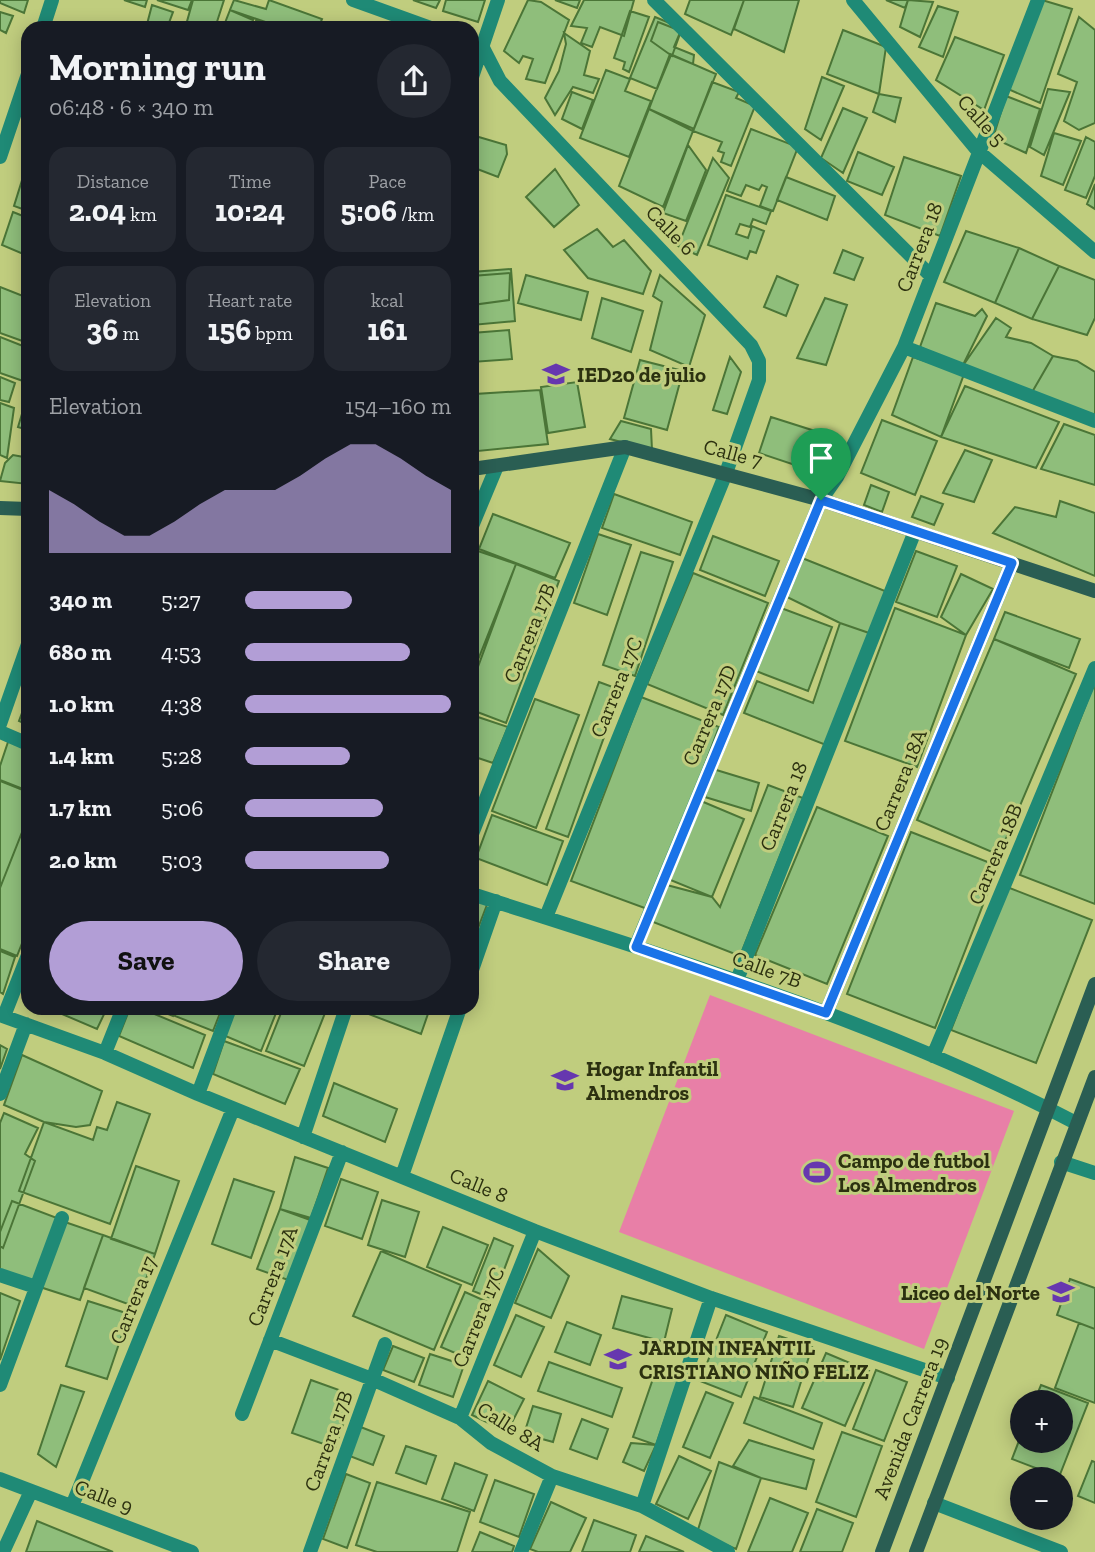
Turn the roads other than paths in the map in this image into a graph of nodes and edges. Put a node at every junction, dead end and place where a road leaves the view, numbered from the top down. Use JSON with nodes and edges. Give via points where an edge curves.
{"nodes":[{"id":1,"x":52,"y":0,"type":"edge"},
{"id":2,"x":353,"y":0,"type":"edge"},
{"id":3,"x":498,"y":0,"type":"edge"},
{"id":4,"x":654,"y":0,"type":"edge"},
{"id":5,"x":853,"y":0,"type":"edge"},
{"id":6,"x":1038,"y":0,"type":"edge"},
{"id":7,"x":45,"y":21,"type":"edge"},
{"id":8,"x":412,"y":21,"type":"edge"},
{"id":9,"x":479,"y":41,"type":"edge"},
{"id":10,"x":479,"y":48,"type":"edge"},
{"id":11,"x":21,"y":110,"type":"edge"},
{"id":12,"x":978,"y":151,"type":"junction"},
{"id":13,"x":0,"y":157,"type":"edge"},
{"id":14,"x":1095,"y":252,"type":"edge"},
{"id":15,"x":930,"y":275,"type":"junction"},
{"id":16,"x":904,"y":347,"type":"junction"},
{"id":17,"x":1095,"y":421,"type":"edge"},
{"id":18,"x":625,"y":447,"type":"junction"},
{"id":19,"x":497,"y":466,"type":"junction"},
{"id":20,"x":479,"y":469,"type":"edge"},
{"id":21,"x":726,"y":473,"type":"junction"},
{"id":22,"x":821,"y":500,"type":"junction"},
{"id":23,"x":0,"y":509,"type":"edge"},
{"id":24,"x":21,"y":509,"type":"edge"},
{"id":25,"x":479,"y":509,"type":"edge"},
{"id":26,"x":915,"y":531,"type":"junction"},
{"id":27,"x":1012,"y":563,"type":"junction"},
{"id":28,"x":1095,"y":590,"type":"edge"},
{"id":29,"x":21,"y":664,"type":"edge"},
{"id":30,"x":1095,"y":668,"type":"edge"},
{"id":31,"x":0,"y":724,"type":"edge"},
{"id":32,"x":0,"y":732,"type":"edge"},
{"id":33,"x":21,"y":741,"type":"edge"},
{"id":34,"x":479,"y":816,"type":"edge"},
{"id":35,"x":479,"y":896,"type":"edge"},
{"id":36,"x":496,"y":901,"type":"junction"},
{"id":37,"x":546,"y":917,"type":"junction"},
{"id":38,"x":636,"y":947,"type":"junction"},
{"id":39,"x":479,"y":951,"type":"edge"},
{"id":40,"x":21,"y":971,"type":"edge"},
{"id":41,"x":737,"y":980,"type":"junction"},
{"id":42,"x":1095,"y":985,"type":"edge"},
{"id":43,"x":826,"y":1013,"type":"junction"},
{"id":44,"x":120,"y":1015,"type":"edge"},
{"id":45,"x":227,"y":1015,"type":"edge"},
{"id":46,"x":344,"y":1015,"type":"edge"},
{"id":47,"x":458,"y":1015,"type":"edge"},
{"id":48,"x":2,"y":1016,"type":"edge"},
{"id":49,"x":26,"y":1024,"type":"junction"},
{"id":50,"x":105,"y":1053,"type":"junction"},
{"id":51,"x":933,"y":1056,"type":"junction"},
{"id":52,"x":1095,"y":1077,"type":"edge"},
{"id":53,"x":0,"y":1094,"type":"edge"},
{"id":54,"x":198,"y":1094,"type":"junction"},
{"id":55,"x":233,"y":1108,"type":"junction"},
{"id":56,"x":1048,"y":1108,"type":"junction"},
{"id":57,"x":1076,"y":1123,"type":"junction"},
{"id":58,"x":303,"y":1137,"type":"junction"},
{"id":59,"x":342,"y":1152,"type":"junction"},
{"id":60,"x":1061,"y":1162,"type":"junction"},
{"id":61,"x":1095,"y":1174,"type":"edge"},
{"id":62,"x":402,"y":1176,"type":"junction"},
{"id":63,"x":62,"y":1218,"type":"dead end"},
{"id":64,"x":535,"y":1231,"type":"junction"},
{"id":65,"x":0,"y":1275,"type":"edge"},
{"id":66,"x":36,"y":1287,"type":"junction"},
{"id":67,"x":711,"y":1298,"type":"junction"},
{"id":68,"x":270,"y":1340,"type":"junction"},
{"id":69,"x":384,"y":1344,"type":"dead end"},
{"id":70,"x":948,"y":1378,"type":"junction"},
{"id":71,"x":372,"y":1379,"type":"junction"},
{"id":72,"x":0,"y":1385,"type":"edge"},
{"id":73,"x":242,"y":1414,"type":"dead end"},
{"id":74,"x":460,"y":1418,"type":"junction"},
{"id":75,"x":552,"y":1476,"type":"junction"},
{"id":76,"x":0,"y":1479,"type":"edge"},
{"id":77,"x":31,"y":1491,"type":"junction"},
{"id":78,"x":934,"y":1503,"type":"junction"},
{"id":79,"x":72,"y":1506,"type":"junction"},
{"id":80,"x":642,"y":1506,"type":"junction"},
{"id":81,"x":3,"y":1552,"type":"edge"},
{"id":82,"x":192,"y":1552,"type":"edge"},
{"id":83,"x":310,"y":1552,"type":"edge"},
{"id":84,"x":521,"y":1552,"type":"edge"},
{"id":85,"x":728,"y":1552,"type":"edge"},
{"id":86,"x":882,"y":1552,"type":"edge"},
{"id":87,"x":916,"y":1552,"type":"edge"},
{"id":88,"x":1060,"y":1552,"type":"edge"}],
"edges":[{"from":1,"to":7,"type":"street"},
{"from":2,"to":8,"type":"street"},
{"from":3,"to":9,"type":"street"},
{"from":4,"to":15,"type":"street"},
{"from":5,"to":12,"type":"street","name":"Calle 5"},
{"from":6,"to":12,"type":"street","name":"Carrera 18"},
{"from":10,"to":21,"type":"street","name":"Calle 6","via":[[500,81],[751,345],[759,360],[759,380]]},
{"from":11,"to":13,"type":"street"},
{"from":12,"to":14,"type":"street","name":"Calle 5"},
{"from":12,"to":15,"type":"street","name":"Carrera 18"},
{"from":15,"to":16,"type":"street","name":"Carrera 18"},
{"from":16,"to":17,"type":"street"},
{"from":16,"to":22,"type":"street","name":"Carrera 18"},
{"from":18,"to":19,"type":"main road","name":"Calle 7"},
{"from":18,"to":21,"type":"main road","name":"Calle 7"},
{"from":18,"to":34,"type":"street","name":"Carrera 17B"},
{"from":19,"to":20,"type":"main road","name":"Calle 7"},
{"from":19,"to":25,"type":"street"},
{"from":21,"to":22,"type":"main road","name":"Calle 7"},
{"from":21,"to":37,"type":"street","name":"Carrera 17C"},
{"from":22,"to":26,"type":"main road","name":"Calle 7"},
{"from":22,"to":38,"type":"street","name":"Carrera 17D"},
{"from":23,"to":24,"type":"main road"},
{"from":26,"to":27,"type":"main road","name":"Calle 7"},
{"from":26,"to":41,"type":"street","name":"Carrera 18"},
{"from":27,"to":28,"type":"main road","name":"Calle 7"},
{"from":27,"to":43,"type":"street","name":"Carrera 18A"},
{"from":29,"to":31,"type":"street"},
{"from":30,"to":51,"type":"street","name":"Carrera 18B"},
{"from":32,"to":33,"type":"street"},
{"from":35,"to":36,"type":"street","name":"Calle 7B"},
{"from":36,"to":37,"type":"street","name":"Calle 7B"},
{"from":36,"to":39,"type":"street"},
{"from":37,"to":38,"type":"street","name":"Calle 7B"},
{"from":38,"to":41,"type":"street","name":"Calle 7B"},
{"from":40,"to":48,"type":"street"},
{"from":41,"to":43,"type":"street","name":"Calle 7B"},
{"from":42,"to":56,"type":"main road","name":"Avenida Carrera 19"},
{"from":43,"to":51,"type":"street","name":"Calle 7B"},
{"from":44,"to":50,"type":"street"},
{"from":45,"to":54,"type":"street"},
{"from":46,"to":58,"type":"street"},
{"from":47,"to":62,"type":"street"},
{"from":48,"to":49,"type":"street","name":"Calle 8"},
{"from":49,"to":50,"type":"street","name":"Calle 8"},
{"from":49,"to":53,"type":"street"},
{"from":50,"to":54,"type":"street","name":"Calle 8"},
{"from":51,"to":56,"type":"street","name":"Calle 7B"},
{"from":52,"to":57,"type":"main road"},
{"from":54,"to":55,"type":"street","name":"Calle 8"},
{"from":55,"to":58,"type":"street","name":"Calle 8"},
{"from":55,"to":79,"type":"street","name":"Carrera 17"},
{"from":56,"to":57,"type":"street","name":"Calle 7B"},
{"from":56,"to":70,"type":"main road","name":"Avenida Carrera 19"},
{"from":57,"to":60,"type":"main road"},
{"from":58,"to":59,"type":"street","name":"Calle 8"},
{"from":59,"to":62,"type":"street","name":"Calle 8"},
{"from":59,"to":68,"type":"street","name":"Carrera 17A"},
{"from":60,"to":61,"type":"street"},
{"from":60,"to":78,"type":"main road"},
{"from":62,"to":64,"type":"street","name":"Calle 8"},
{"from":63,"to":66,"type":"street"},
{"from":64,"to":67,"type":"street","name":"Calle 8"},
{"from":64,"to":74,"type":"street","name":"Carrera 17C"},
{"from":65,"to":66,"type":"street"},
{"from":66,"to":72,"type":"street"},
{"from":67,"to":70,"type":"street","name":"Calle 8"},
{"from":67,"to":80,"type":"street"},
{"from":68,"to":71,"type":"street","name":"Calle 8A"},
{"from":68,"to":73,"type":"street","name":"Carrera 17A"},
{"from":69,"to":71,"type":"street","name":"Carrera 17B"},
{"from":70,"to":86,"type":"main road","name":"Avenida Carrera 19"},
{"from":71,"to":74,"type":"street","name":"Calle 8A"},
{"from":71,"to":83,"type":"street","name":"Carrera 17B"},
{"from":74,"to":75,"type":"street","name":"Calle 8A","via":[[491,1443]]},
{"from":75,"to":80,"type":"street","name":"Calle 8A"},
{"from":75,"to":84,"type":"street"},
{"from":76,"to":77,"type":"street","name":"Calle 9"},
{"from":77,"to":79,"type":"street","name":"Calle 9"},
{"from":77,"to":81,"type":"street"},
{"from":78,"to":87,"type":"main road"},
{"from":78,"to":88,"type":"street"},
{"from":79,"to":82,"type":"street","name":"Calle 9"},
{"from":80,"to":85,"type":"street","name":"Calle 8A"}]}
